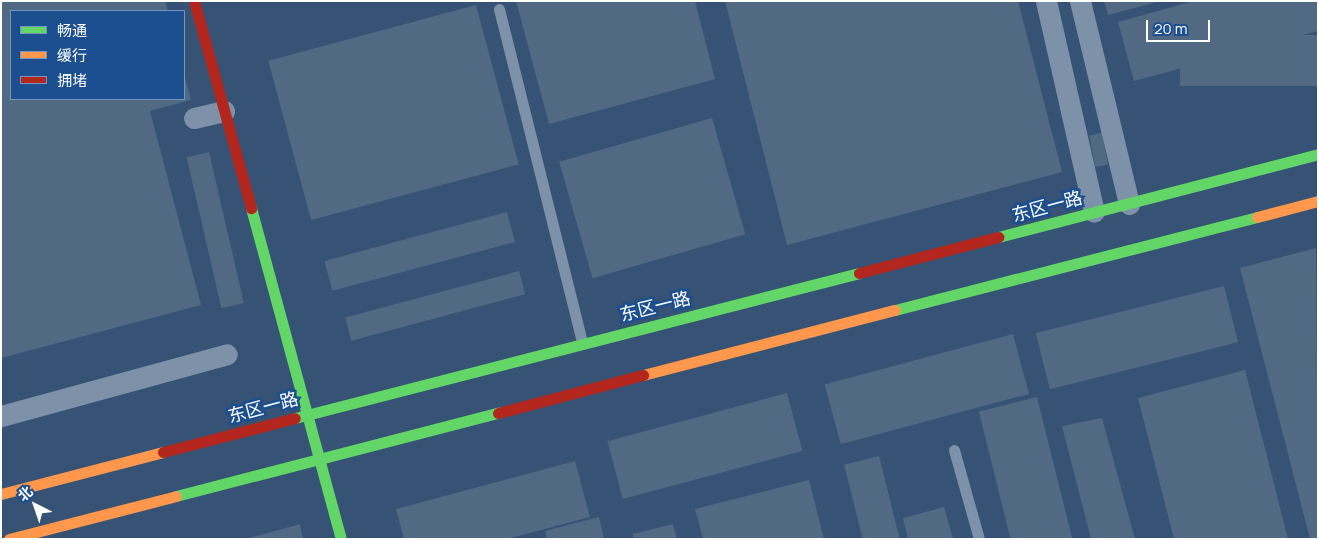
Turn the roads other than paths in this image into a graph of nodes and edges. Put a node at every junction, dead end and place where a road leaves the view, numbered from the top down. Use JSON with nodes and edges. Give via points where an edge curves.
{"nodes":[{"id":1,"x":194,"y":1,"type":"edge"},
{"id":2,"x":1046,"y":1,"type":"edge"},
{"id":3,"x":1080,"y":1,"type":"edge"},
{"id":4,"x":499,"y":9,"type":"dead end"},
{"id":5,"x":224,"y":111,"type":"junction"},
{"id":6,"x":194,"y":118,"type":"dead end"},
{"id":7,"x":1318,"y":154,"type":"edge"},
{"id":8,"x":1318,"y":201,"type":"edge"},
{"id":9,"x":1129,"y":204,"type":"junction"},
{"id":10,"x":1094,"y":212,"type":"junction"},
{"id":11,"x":1029,"y":229,"type":"junction"},
{"id":12,"x":1033,"y":246,"type":"dead end"},
{"id":13,"x":582,"y":342,"type":"junction"},
{"id":14,"x":227,"y":354,"type":"dead end"},
{"id":15,"x":307,"y":414,"type":"junction"},
{"id":16,"x":1,"y":416,"type":"edge"},
{"id":17,"x":954,"y":450,"type":"dead end"},
{"id":18,"x":318,"y":456,"type":"junction"},
{"id":19,"x":1,"y":494,"type":"edge"},
{"id":20,"x":9,"y":539,"type":"edge"},
{"id":21,"x":341,"y":539,"type":"edge"},
{"id":22,"x":979,"y":539,"type":"edge"}],
"edges":[{"from":1,"to":5,"type":"main road"},
{"from":2,"to":10,"type":"street"},
{"from":3,"to":9,"type":"street"},
{"from":4,"to":13,"type":"lane"},
{"from":5,"to":6,"type":"street"},
{"from":5,"to":15,"type":"main road"},
{"from":7,"to":9,"type":"main road","name":"东区一路"},
{"from":8,"to":18,"type":"main road","via":[[1038,267]]},
{"from":9,"to":10,"type":"main road","name":"东区一路"},
{"from":10,"to":11,"type":"main road","name":"东区一路"},
{"from":11,"to":12,"type":"main road"},
{"from":11,"to":13,"type":"main road","name":"东区一路"},
{"from":13,"to":15,"type":"main road","name":"东区一路"},
{"from":14,"to":16,"type":"street"},
{"from":15,"to":18,"type":"main road"},
{"from":15,"to":19,"type":"main road","name":"东区一路"},
{"from":17,"to":22,"type":"lane"},
{"from":18,"to":20,"type":"main road"},
{"from":18,"to":21,"type":"main road"}]}
